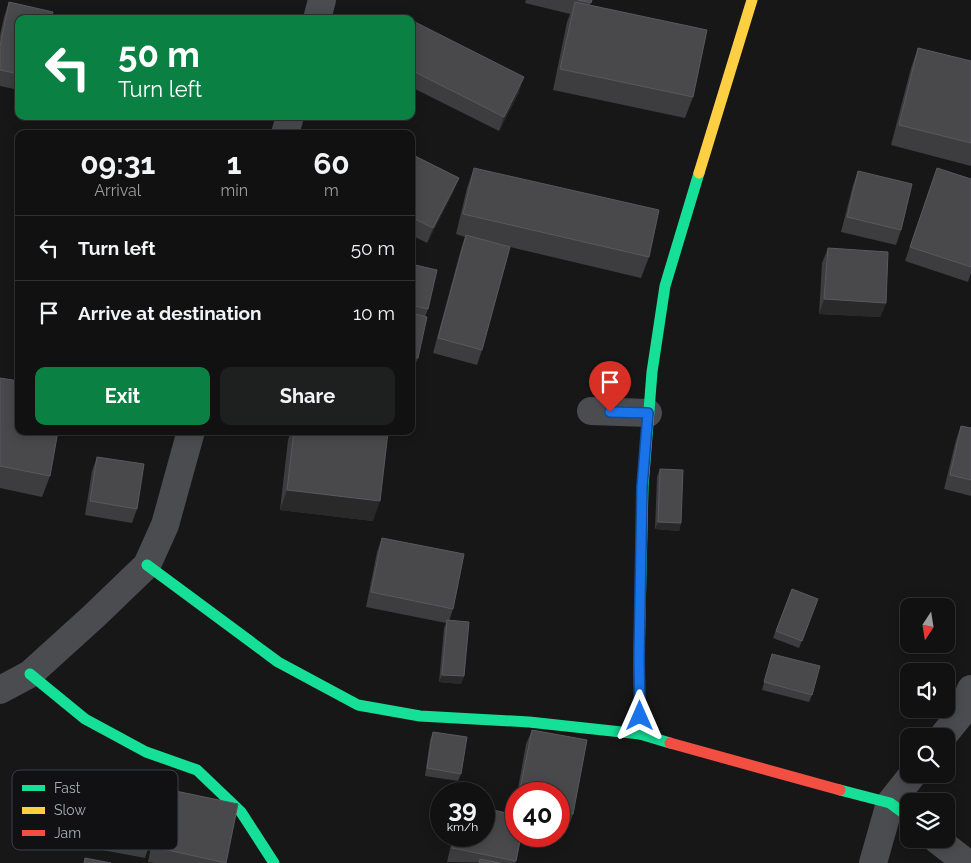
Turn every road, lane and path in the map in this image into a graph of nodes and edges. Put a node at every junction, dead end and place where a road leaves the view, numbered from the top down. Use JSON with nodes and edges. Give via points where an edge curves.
{"nodes":[{"id":1,"x":322,"y":0,"type":"edge"},
{"id":2,"x":752,"y":0,"type":"edge"},
{"id":3,"x":318,"y":15,"type":"edge"},
{"id":4,"x":592,"y":411,"type":"dead end"},
{"id":5,"x":648,"y":413,"type":"junction"},
{"id":6,"x":190,"y":435,"type":"edge"},
{"id":7,"x":147,"y":565,"type":"junction"},
{"id":8,"x":30,"y":674,"type":"junction"},
{"id":9,"x":971,"y":689,"type":"edge"},
{"id":10,"x":0,"y":690,"type":"edge"},
{"id":11,"x":949,"y":728,"type":"edge"},
{"id":12,"x":640,"y":734,"type":"junction"},
{"id":13,"x":900,"y":810,"type":"edge"},
{"id":14,"x":948,"y":848,"type":"edge"},
{"id":15,"x":274,"y":863,"type":"edge"},
{"id":16,"x":872,"y":863,"type":"edge"},
{"id":17,"x":967,"y":863,"type":"edge"}],
"edges":[{"from":1,"to":3,"type":"street"},
{"from":2,"to":5,"type":"street","via":[[665,286]]},
{"from":4,"to":5,"type":"street"},
{"from":5,"to":12,"type":"street","via":[[642,487]]},
{"from":6,"to":7,"type":"street","via":[[165,525]]},
{"from":7,"to":8,"type":"street"},
{"from":7,"to":12,"type":"street","via":[[278,662],[358,705],[420,716],[528,722]]},
{"from":8,"to":10,"type":"street"},
{"from":8,"to":15,"type":"street","via":[[85,719],[146,752],[197,770],[241,812]]},
{"from":9,"to":11,"type":"street","via":[[960,715]]},
{"from":12,"to":13,"type":"street"},
{"from":13,"to":16,"type":"street"},
{"from":14,"to":17,"type":"street"}]}
